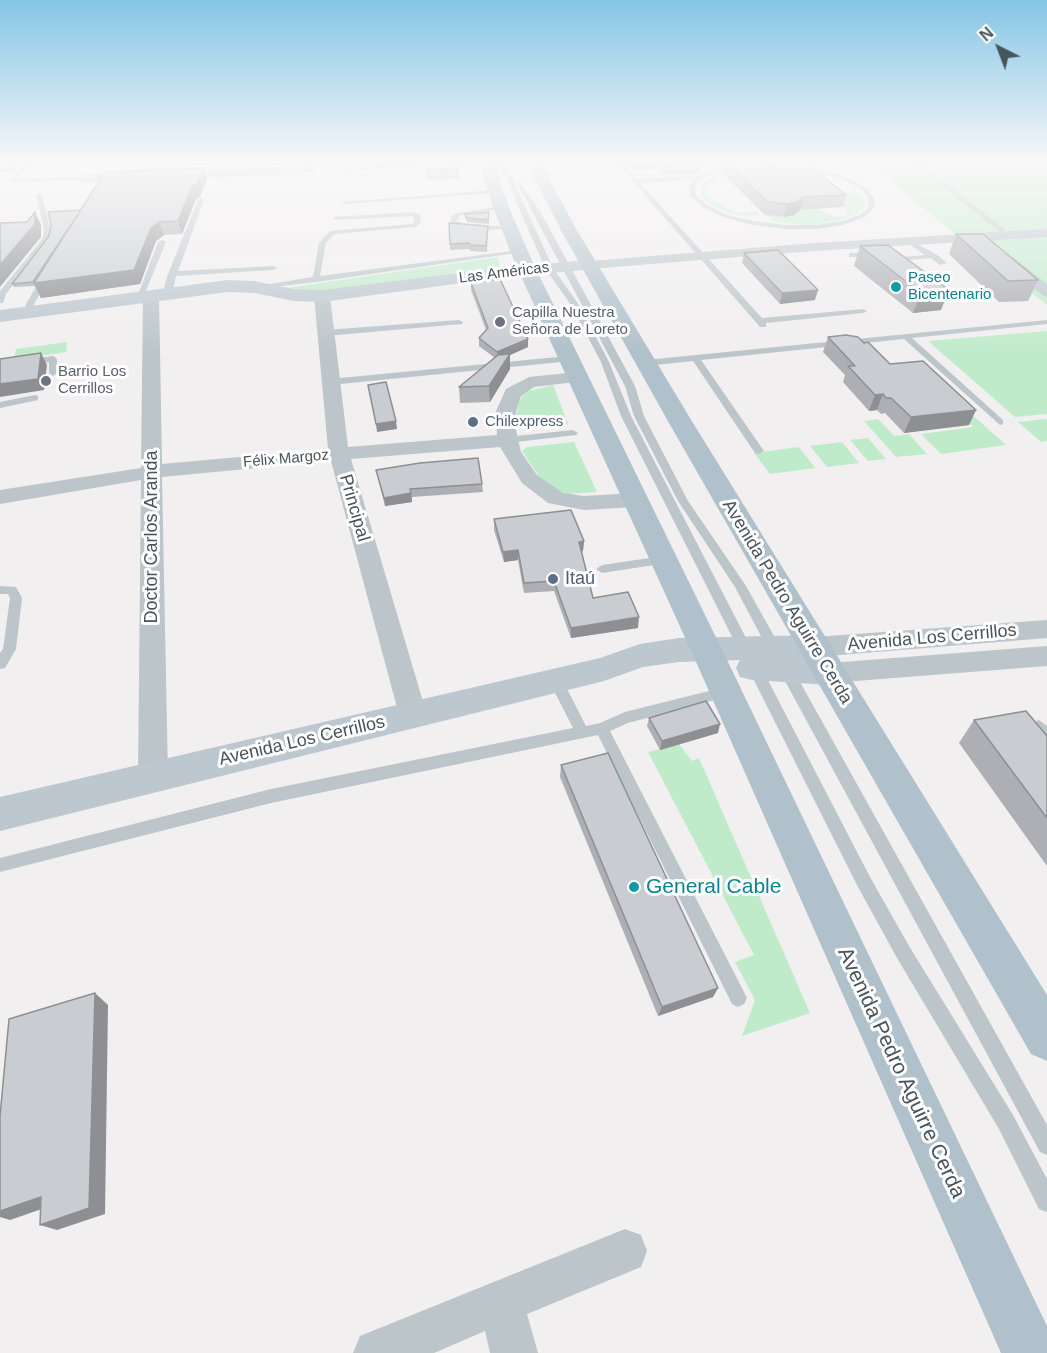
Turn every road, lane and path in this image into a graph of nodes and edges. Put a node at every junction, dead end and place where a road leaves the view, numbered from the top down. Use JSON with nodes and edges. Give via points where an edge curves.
{"nodes":[{"id":1,"x":46,"y":225,"type":"edge"},
{"id":2,"x":191,"y":225,"type":"edge"},
{"id":3,"x":415,"y":225,"type":"edge"},
{"id":4,"x":464,"y":225,"type":"edge"},
{"id":5,"x":508,"y":225,"type":"edge"},
{"id":6,"x":536,"y":225,"type":"edge"},
{"id":7,"x":542,"y":225,"type":"edge"},
{"id":8,"x":567,"y":225,"type":"edge"},
{"id":9,"x":676,"y":225,"type":"edge"},
{"id":10,"x":770,"y":225,"type":"edge"},
{"id":11,"x":830,"y":225,"type":"edge"},
{"id":12,"x":996,"y":225,"type":"edge"},
{"id":13,"x":509,"y":228,"type":"junction"},
{"id":14,"x":1047,"y":233,"type":"edge"},
{"id":15,"x":1003,"y":235,"type":"junction"},
{"id":16,"x":979,"y":237,"type":"junction"},
{"id":17,"x":908,"y":241,"type":"junction"},
{"id":18,"x":162,"y":242,"type":"edge"},
{"id":19,"x":1022,"y":250,"type":"dead end"},
{"id":20,"x":703,"y":255,"type":"junction"},
{"id":21,"x":852,"y":255,"type":"dead end"},
{"id":22,"x":933,"y":256,"type":"junction"},
{"id":23,"x":524,"y":261,"type":"junction"},
{"id":24,"x":885,"y":261,"type":"junction"},
{"id":25,"x":857,"y":263,"type":"dead end"},
{"id":26,"x":944,"y":263,"type":"dead end"},
{"id":27,"x":54,"y":265,"type":"edge"},
{"id":28,"x":589,"y":265,"type":"junction"},
{"id":29,"x":558,"y":267,"type":"junction"},
{"id":30,"x":273,"y":268,"type":"dead end"},
{"id":31,"x":172,"y":274,"type":"junction"},
{"id":32,"x":319,"y":288,"type":"junction"},
{"id":33,"x":1047,"y":291,"type":"edge"},
{"id":34,"x":152,"y":296,"type":"junction"},
{"id":35,"x":0,"y":300,"type":"edge"},
{"id":36,"x":863,"y":311,"type":"dead end"},
{"id":37,"x":28,"y":313,"type":"junction"},
{"id":38,"x":0,"y":316,"type":"edge"},
{"id":39,"x":459,"y":322,"type":"dead end"},
{"id":40,"x":1047,"y":322,"type":"edge"},
{"id":41,"x":325,"y":333,"type":"junction"},
{"id":42,"x":905,"y":336,"type":"junction"},
{"id":43,"x":695,"y":358,"type":"junction"},
{"id":44,"x":646,"y":363,"type":"junction"},
{"id":45,"x":518,"y":364,"type":"junction"},
{"id":46,"x":0,"y":366,"type":"edge"},
{"id":47,"x":572,"y":368,"type":"junction"},
{"id":48,"x":53,"y":373,"type":"dead end"},
{"id":49,"x":330,"y":382,"type":"junction"},
{"id":50,"x":525,"y":384,"type":"junction"},
{"id":51,"x":35,"y":398,"type":"edge"},
{"id":52,"x":0,"y":405,"type":"edge"},
{"id":53,"x":1000,"y":422,"type":"dead end"},
{"id":54,"x":573,"y":434,"type":"dead end"},
{"id":55,"x":507,"y":440,"type":"junction"},
{"id":56,"x":759,"y":452,"type":"dead end"},
{"id":57,"x":339,"y":454,"type":"junction"},
{"id":58,"x":151,"y":471,"type":"junction"},
{"id":59,"x":0,"y":497,"type":"edge"},
{"id":60,"x":635,"y":500,"type":"junction"},
{"id":61,"x":663,"y":560,"type":"junction"},
{"id":62,"x":602,"y":569,"type":"dead end"},
{"id":63,"x":6,"y":590,"type":"edge"},
{"id":64,"x":1047,"y":629,"type":"edge"},
{"id":65,"x":1047,"y":656,"type":"edge"},
{"id":66,"x":823,"y":660,"type":"junction"},
{"id":67,"x":744,"y":663,"type":"junction"},
{"id":68,"x":0,"y":664,"type":"edge"},
{"id":69,"x":556,"y":681,"type":"junction"},
{"id":70,"x":413,"y":715,"type":"junction"},
{"id":71,"x":602,"y":728,"type":"junction"},
{"id":72,"x":582,"y":732,"type":"junction"},
{"id":73,"x":153,"y":777,"type":"junction"},
{"id":74,"x":0,"y":813,"type":"edge"},
{"id":75,"x":0,"y":865,"type":"edge"},
{"id":76,"x":738,"y":998,"type":"dead end"},
{"id":77,"x":1047,"y":1038,"type":"edge"},
{"id":78,"x":1047,"y":1145,"type":"edge"},
{"id":79,"x":1047,"y":1202,"type":"edge"},
{"id":80,"x":624,"y":1251,"type":"dead end"},
{"id":81,"x":501,"y":1302,"type":"junction"},
{"id":82,"x":377,"y":1353,"type":"edge"},
{"id":83,"x":514,"y":1353,"type":"edge"},
{"id":84,"x":1030,"y":1353,"type":"edge"}],
"edges":[{"from":1,"to":35,"type":"lane","via":[[46,238]]},
{"from":2,"to":31,"type":"lane"},
{"from":3,"to":32,"type":"lane","via":[[332,232],[323,243]]},
{"from":4,"to":13,"type":"lane"},
{"from":5,"to":13,"type":"main road","name":"Avenida Pedro Aguirre Cerda"},
{"from":6,"to":29,"type":"lane"},
{"from":7,"to":29,"type":"lane"},
{"from":8,"to":28,"type":"main road","name":"Avenida Pedro Aguirre Cerda"},
{"from":9,"to":20,"type":"lane"},
{"from":10,"to":11,"type":"lane"},
{"from":12,"to":15,"type":"lane"},
{"from":13,"to":23,"type":"main road","name":"Avenida Pedro Aguirre Cerda"},
{"from":14,"to":15,"type":"street","name":"Las Américas"},
{"from":15,"to":16,"type":"street","name":"Las Américas"},
{"from":15,"to":19,"type":"street"},
{"from":16,"to":17,"type":"street","name":"Las Américas"},
{"from":16,"to":33,"type":"street"},
{"from":17,"to":20,"type":"street","name":"Las Américas"},
{"from":17,"to":22,"type":"lane"},
{"from":18,"to":34,"type":"lane"},
{"from":20,"to":28,"type":"street","name":"Las Américas"},
{"from":20,"to":36,"type":"lane","via":[[762,323]]},
{"from":21,"to":24,"type":"lane","via":[[873,254]]},
{"from":22,"to":24,"type":"lane"},
{"from":22,"to":26,"type":"lane"},
{"from":23,"to":29,"type":"street","name":"Las Américas"},
{"from":23,"to":32,"type":"street","name":"Las Américas"},
{"from":23,"to":47,"type":"main road","name":"Avenida Pedro Aguirre Cerda"},
{"from":24,"to":25,"type":"lane"},
{"from":27,"to":37,"type":"lane"},
{"from":28,"to":29,"type":"street","name":"Las Américas"},
{"from":28,"to":44,"type":"main road","name":"Avenida Pedro Aguirre Cerda"},
{"from":29,"to":67,"type":"lane"},
{"from":29,"to":67,"type":"lane","via":[[630,386],[639,416],[683,501],[735,578]]},
{"from":30,"to":31,"type":"lane"},
{"from":31,"to":34,"type":"lane"},
{"from":32,"to":34,"type":"street","name":"Las Américas","via":[[294,295],[228,286]]},
{"from":32,"to":41,"type":"street","name":"Principal"},
{"from":34,"to":37,"type":"street","name":"Las Américas"},
{"from":34,"to":58,"type":"street","name":"Doctor Carlos Aranda"},
{"from":37,"to":38,"type":"street","name":"Las Américas"},
{"from":39,"to":41,"type":"lane"},
{"from":40,"to":42,"type":"lane"},
{"from":41,"to":49,"type":"street","name":"Principal"},
{"from":42,"to":43,"type":"lane"},
{"from":42,"to":53,"type":"lane"},
{"from":43,"to":44,"type":"lane"},
{"from":43,"to":56,"type":"lane"},
{"from":44,"to":66,"type":"main road","name":"Avenida Pedro Aguirre Cerda"},
{"from":45,"to":47,"type":"lane"},
{"from":45,"to":49,"type":"lane"},
{"from":45,"to":50,"type":"lane"},
{"from":46,"to":48,"type":"lane","via":[[53,359]]},
{"from":47,"to":50,"type":"street"},
{"from":47,"to":60,"type":"main road","name":"Avenida Pedro Aguirre Cerda"},
{"from":49,"to":57,"type":"street","name":"Principal"},
{"from":50,"to":55,"type":"street","via":[[513,393],[508,404]]},
{"from":51,"to":52,"type":"lane"},
{"from":54,"to":55,"type":"lane","name":"Félix Margoz"},
{"from":55,"to":57,"type":"street","name":"Félix Margoz"},
{"from":55,"to":60,"type":"street","via":[[529,479],[550,495],[584,503]]},
{"from":57,"to":58,"type":"street","name":"Félix Margoz"},
{"from":57,"to":70,"type":"street","name":"Principal"},
{"from":58,"to":59,"type":"street","name":"Félix Margoz"},
{"from":58,"to":73,"type":"street","name":"Doctor Carlos Aranda"},
{"from":60,"to":61,"type":"main road","name":"Avenida Pedro Aguirre Cerda"},
{"from":61,"to":62,"type":"lane"},
{"from":61,"to":67,"type":"main road","name":"Avenida Pedro Aguirre Cerda"},
{"from":63,"to":68,"type":"lane","via":[[16,598],[9,649]]},
{"from":64,"to":66,"type":"street","name":"Avenida Los Cerrillos"},
{"from":65,"to":66,"type":"street","name":"Avenida Los Cerrillos"},
{"from":66,"to":67,"type":"street","name":"Avenida Los Cerrillos"},
{"from":66,"to":77,"type":"main road","name":"Avenida Pedro Aguirre Cerda"},
{"from":67,"to":69,"type":"street","name":"Avenida Los Cerrillos","via":[[604,669]]},
{"from":67,"to":71,"type":"lane"},
{"from":67,"to":78,"type":"lane"},
{"from":67,"to":79,"type":"lane","via":[[880,913],[1006,1122]]},
{"from":67,"to":84,"type":"main road","name":"Avenida Pedro Aguirre Cerda"},
{"from":69,"to":70,"type":"street","name":"Avenida Los Cerrillos"},
{"from":69,"to":72,"type":"lane"},
{"from":70,"to":73,"type":"street","name":"Avenida Los Cerrillos"},
{"from":71,"to":72,"type":"lane"},
{"from":71,"to":76,"type":"lane"},
{"from":72,"to":75,"type":"lane","via":[[271,796]]},
{"from":73,"to":74,"type":"street","name":"Avenida Los Cerrillos"},
{"from":80,"to":81,"type":"street"},
{"from":81,"to":82,"type":"street"},
{"from":81,"to":83,"type":"street"}]}
